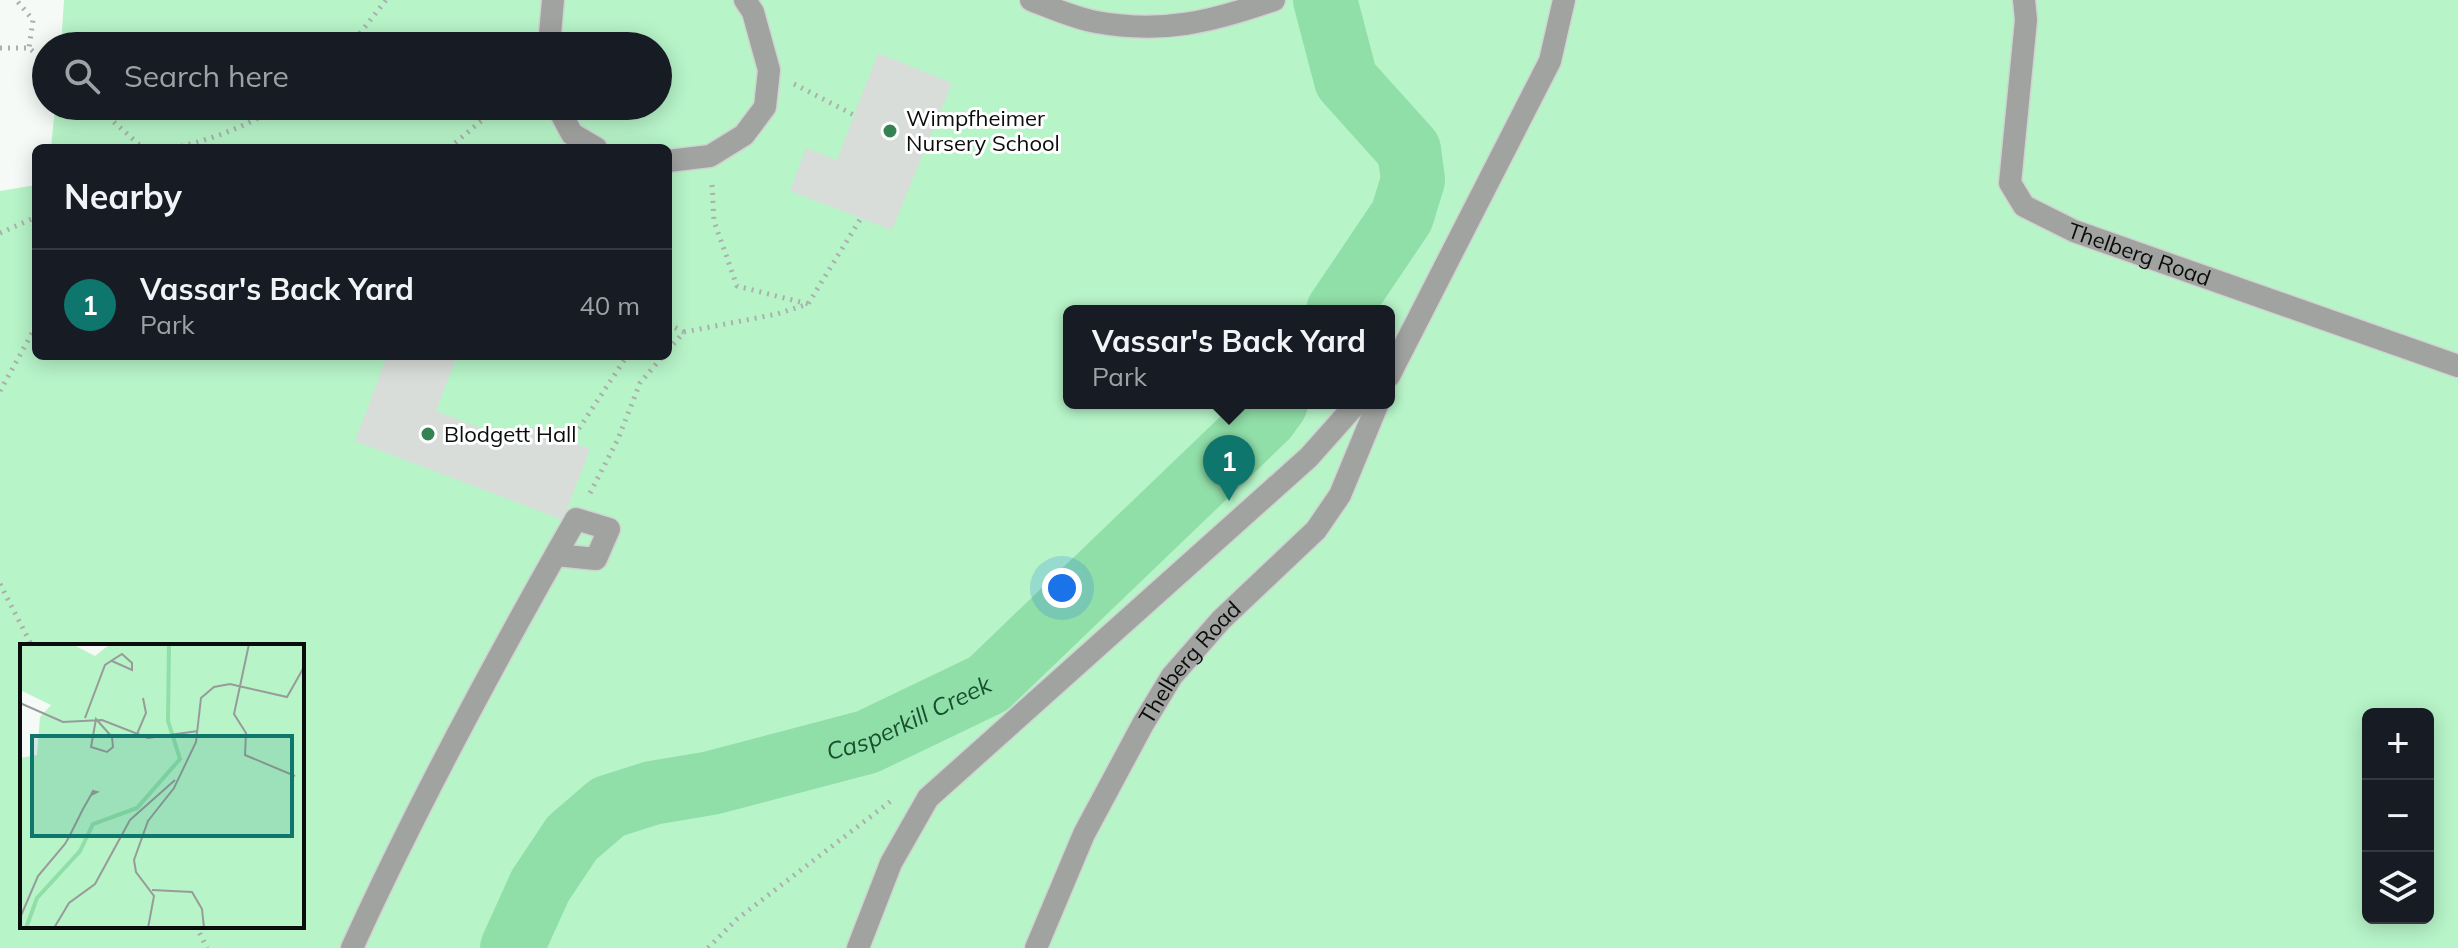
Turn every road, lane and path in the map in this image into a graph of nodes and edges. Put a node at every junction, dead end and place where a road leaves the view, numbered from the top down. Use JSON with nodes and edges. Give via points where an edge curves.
{"nodes":[{"id":1,"x":386,"y":0,"type":"edge"},
{"id":2,"x":553,"y":0,"type":"edge"},
{"id":3,"x":745,"y":0,"type":"edge"},
{"id":4,"x":1031,"y":0,"type":"edge"},
{"id":5,"x":1274,"y":0,"type":"edge"},
{"id":6,"x":1564,"y":0,"type":"edge"},
{"id":7,"x":2024,"y":0,"type":"edge"},
{"id":8,"x":18,"y":2,"type":"edge"},
{"id":9,"x":361,"y":32,"type":"edge"},
{"id":10,"x":550,"y":32,"type":"edge"},
{"id":11,"x":0,"y":48,"type":"edge"},
{"id":12,"x":29,"y":48,"type":"junction"},
{"id":13,"x":32,"y":50,"type":"edge"},
{"id":14,"x":769,"y":70,"type":"junction"},
{"id":15,"x":854,"y":115,"type":"dead end"},
{"id":16,"x":112,"y":120,"type":"edge"},
{"id":17,"x":257,"y":120,"type":"edge"},
{"id":18,"x":482,"y":120,"type":"edge"},
{"id":19,"x":564,"y":120,"type":"edge"},
{"id":20,"x":139,"y":144,"type":"edge"},
{"id":21,"x":192,"y":144,"type":"edge"},
{"id":22,"x":454,"y":144,"type":"edge"},
{"id":23,"x":589,"y":144,"type":"edge"},
{"id":24,"x":710,"y":156,"type":"junction"},
{"id":25,"x":672,"y":161,"type":"edge"},
{"id":26,"x":861,"y":218,"type":"dead end"},
{"id":27,"x":32,"y":219,"type":"edge"},
{"id":28,"x":0,"y":233,"type":"edge"},
{"id":29,"x":808,"y":304,"type":"junction"},
{"id":30,"x":672,"y":326,"type":"edge"},
{"id":31,"x":684,"y":332,"type":"junction"},
{"id":32,"x":32,"y":333,"type":"edge"},
{"id":33,"x":672,"y":346,"type":"edge"},
{"id":34,"x":1395,"y":359,"type":"edge"},
{"id":35,"x":624,"y":360,"type":"edge"},
{"id":36,"x":660,"y":360,"type":"edge"},
{"id":37,"x":2458,"y":366,"type":"edge"},
{"id":38,"x":0,"y":391,"type":"edge"},
{"id":39,"x":1352,"y":409,"type":"edge"},
{"id":40,"x":1376,"y":409,"type":"edge"},
{"id":41,"x":570,"y":442,"type":"dead end"},
{"id":42,"x":576,"y":519,"type":"junction"},
{"id":43,"x":556,"y":555,"type":"junction"},
{"id":44,"x":0,"y":584,"type":"edge"},
{"id":45,"x":31,"y":644,"type":"edge"},
{"id":46,"x":896,"y":797,"type":"dead end"},
{"id":47,"x":197,"y":928,"type":"edge"},
{"id":48,"x":207,"y":948,"type":"edge"},
{"id":49,"x":352,"y":948,"type":"edge"},
{"id":50,"x":708,"y":948,"type":"edge"},
{"id":51,"x":858,"y":948,"type":"edge"},
{"id":52,"x":1036,"y":948,"type":"edge"}],
"edges":[{"from":1,"to":9,"type":"path"},
{"from":2,"to":10,"type":"lane"},
{"from":3,"to":14,"type":"lane"},
{"from":4,"to":5,"type":"lane","via":[[1093,22],[1175,27]]},
{"from":6,"to":34,"type":"lane","via":[[1550,61]]},
{"from":7,"to":37,"type":"lane","name":"Thelberg Road","via":[[2010,183],[2024,206],[2074,231]]},
{"from":8,"to":12,"type":"path","via":[[33,20]]},
{"from":11,"to":12,"type":"path"},
{"from":12,"to":13,"type":"path"},
{"from":14,"to":15,"type":"path"},
{"from":14,"to":24,"type":"lane","via":[[765,107],[744,135]]},
{"from":16,"to":20,"type":"path"},
{"from":17,"to":21,"type":"path"},
{"from":18,"to":22,"type":"path"},
{"from":19,"to":23,"type":"lane","via":[[572,134]]},
{"from":24,"to":25,"type":"lane"},
{"from":24,"to":29,"type":"path","via":[[714,221],[737,286]]},
{"from":26,"to":29,"type":"path"},
{"from":27,"to":28,"type":"path"},
{"from":29,"to":31,"type":"path"},
{"from":30,"to":31,"type":"path"},
{"from":31,"to":33,"type":"path"},
{"from":32,"to":38,"type":"path"},
{"from":35,"to":41,"type":"path"},
{"from":36,"to":42,"type":"path","via":[[640,383]]},
{"from":39,"to":51,"type":"lane","via":[[1309,457],[928,798],[891,863]]},
{"from":40,"to":52,"type":"lane","name":"Thelberg Road","via":[[1340,495],[1316,530],[1221,620],[1165,688],[1084,834]]},
{"from":42,"to":43,"type":"lane"},
{"from":42,"to":43,"type":"lane","via":[[609,529],[596,559]]},
{"from":43,"to":49,"type":"lane","via":[[479,691]]},
{"from":44,"to":45,"type":"path"},
{"from":46,"to":50,"type":"path","via":[[737,919]]},
{"from":47,"to":48,"type":"path"}]}
